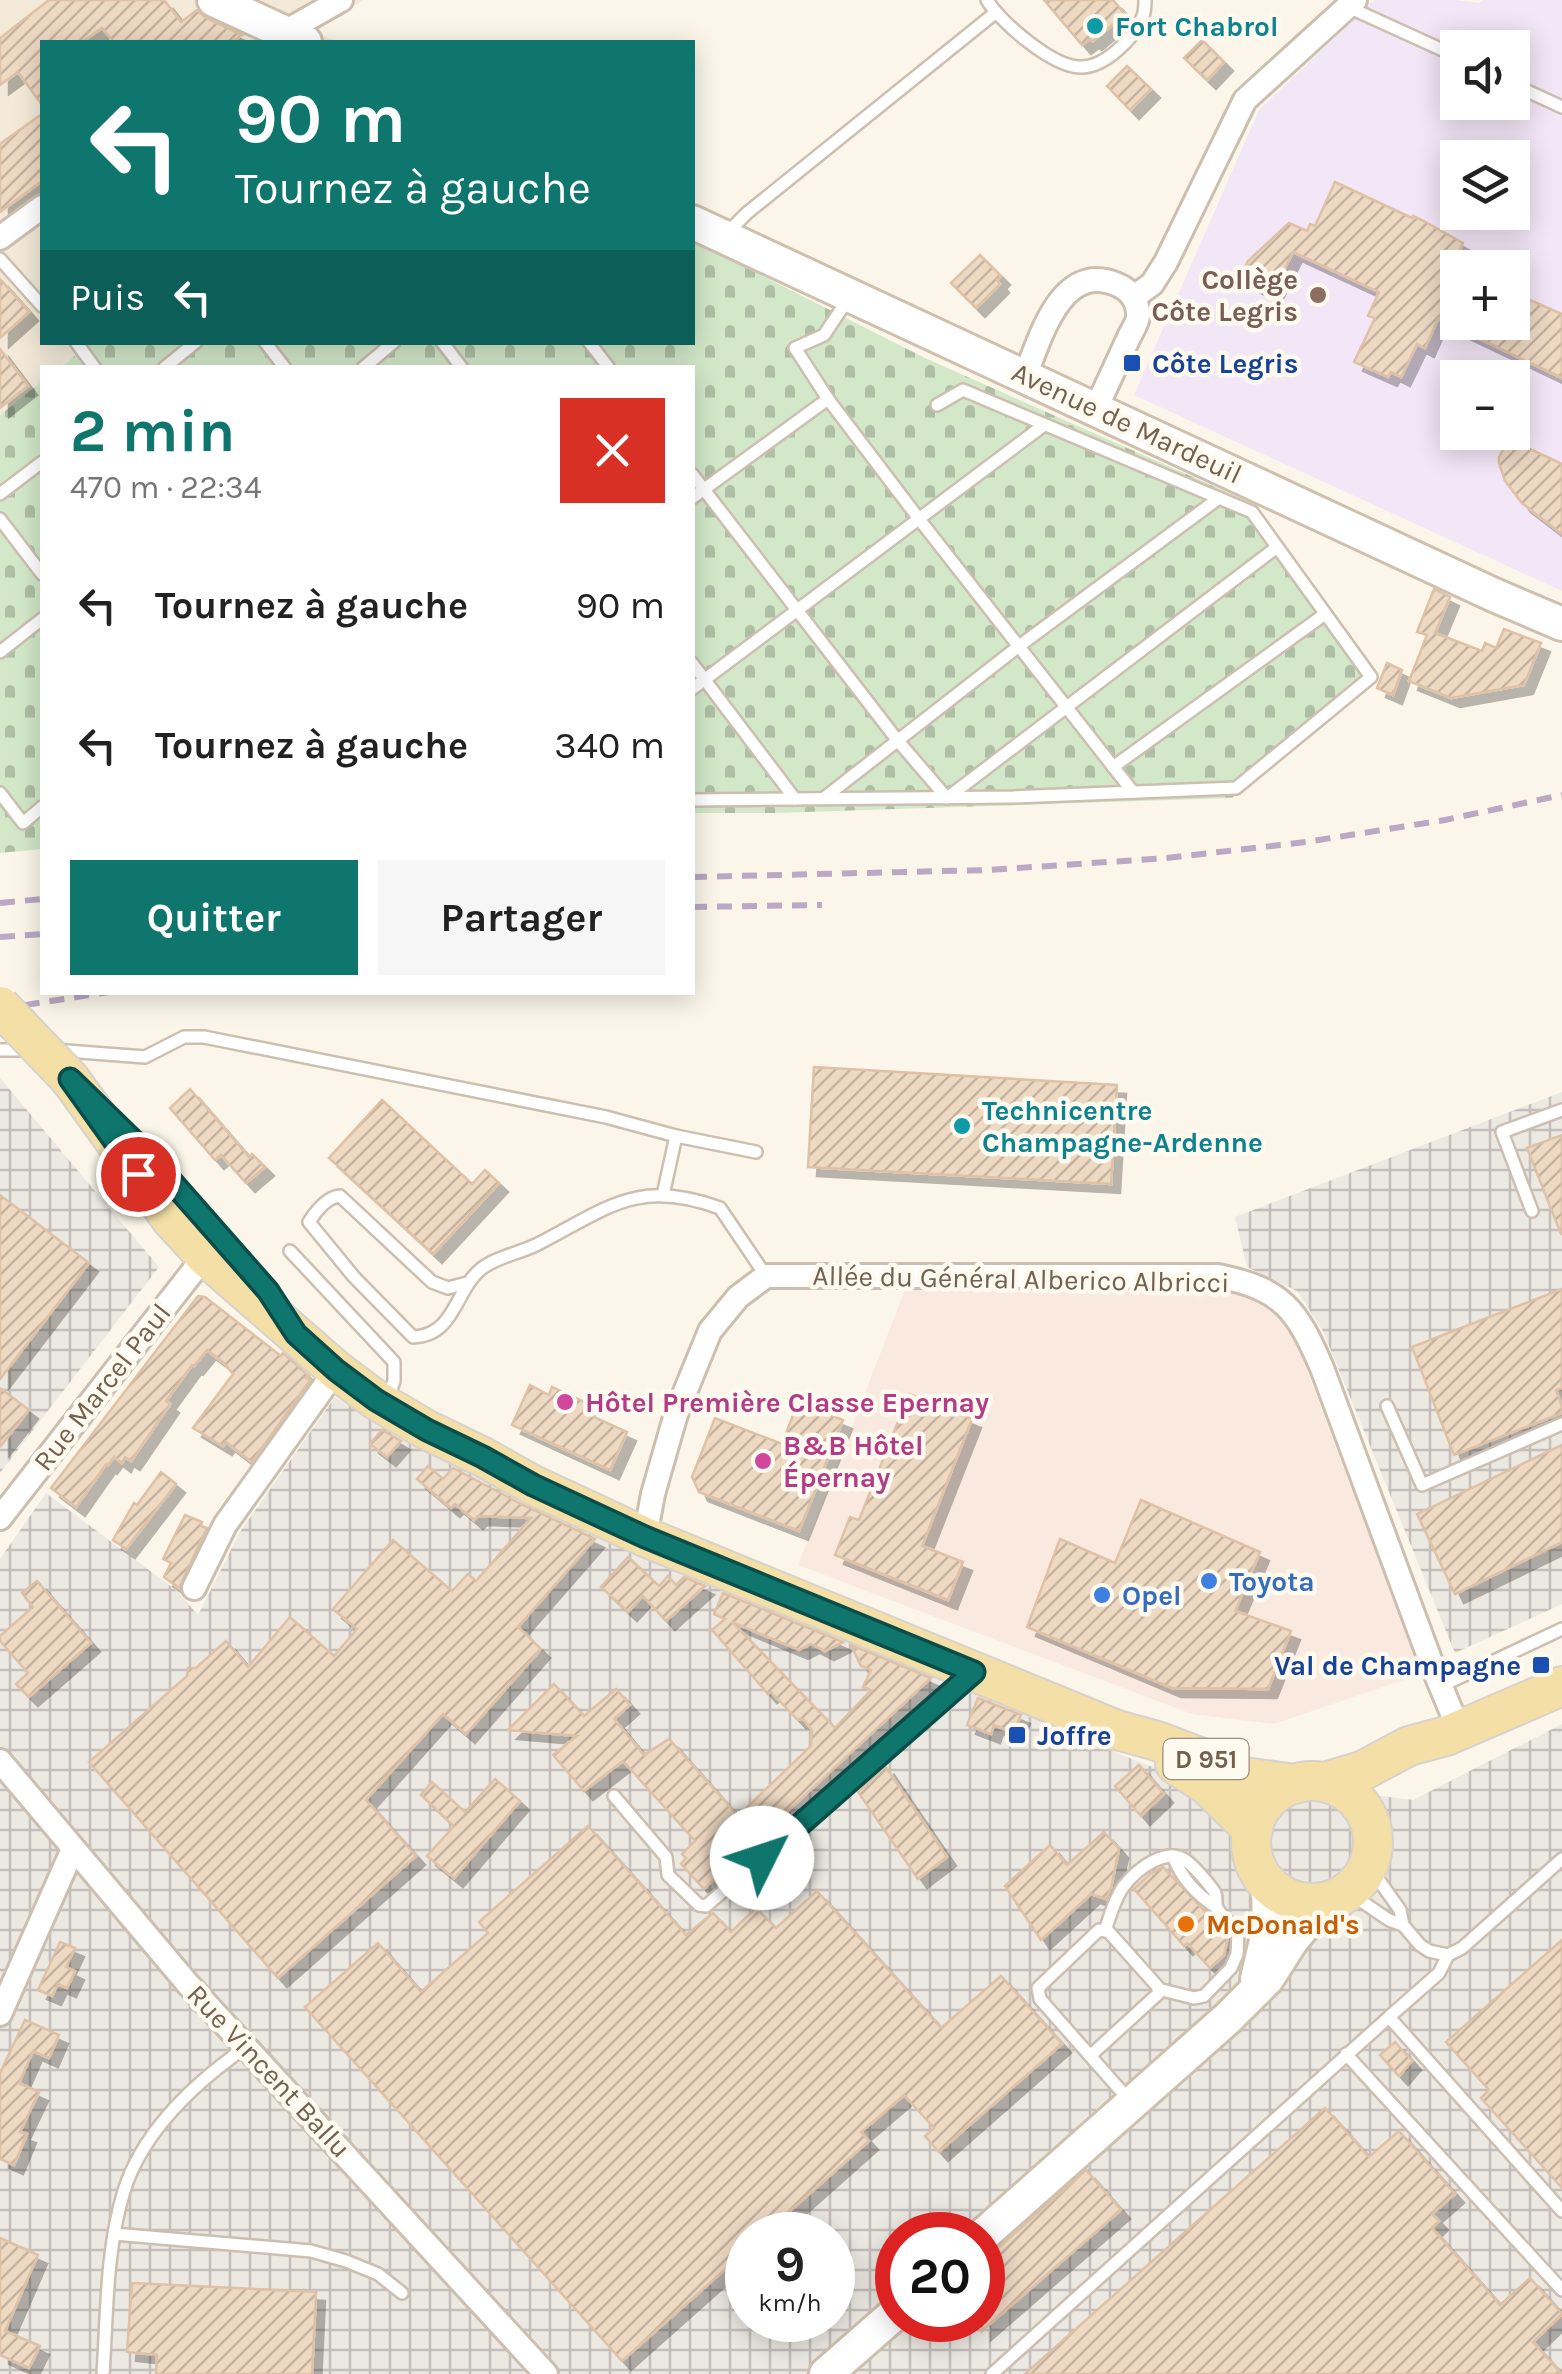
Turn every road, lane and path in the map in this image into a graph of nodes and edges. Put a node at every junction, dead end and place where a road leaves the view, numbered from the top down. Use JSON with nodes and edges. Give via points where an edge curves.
{"nodes":[{"id":1,"x":214,"y":0,"type":"edge"},
{"id":2,"x":341,"y":0,"type":"edge"},
{"id":3,"x":987,"y":0,"type":"edge"},
{"id":4,"x":1145,"y":0,"type":"edge"},
{"id":5,"x":1350,"y":3,"type":"edge"},
{"id":6,"x":994,"y":12,"type":"junction"},
{"id":7,"x":286,"y":39,"type":"edge"},
{"id":8,"x":1440,"y":48,"type":"edge"},
{"id":9,"x":1530,"y":93,"type":"edge"},
{"id":10,"x":1562,"y":108,"type":"edge"},
{"id":11,"x":40,"y":208,"type":"edge"},
{"id":12,"x":695,"y":223,"type":"edge"},
{"id":13,"x":724,"y":236,"type":"junction"},
{"id":14,"x":0,"y":238,"type":"edge"},
{"id":15,"x":0,"y":259,"type":"edge"},
{"id":16,"x":851,"y":295,"type":"junction"},
{"id":17,"x":1134,"y":297,"type":"junction"},
{"id":18,"x":40,"y":304,"type":"edge"},
{"id":19,"x":192,"y":345,"type":"edge"},
{"id":20,"x":267,"y":345,"type":"edge"},
{"id":21,"x":390,"y":345,"type":"edge"},
{"id":22,"x":444,"y":345,"type":"edge"},
{"id":23,"x":168,"y":365,"type":"edge"},
{"id":24,"x":283,"y":365,"type":"edge"},
{"id":25,"x":366,"y":365,"type":"edge"},
{"id":26,"x":460,"y":365,"type":"edge"},
{"id":27,"x":1025,"y":376,"type":"junction"},
{"id":28,"x":828,"y":399,"type":"junction"},
{"id":29,"x":937,"y":405,"type":"dead end"},
{"id":30,"x":1096,"y":408,"type":"junction"},
{"id":31,"x":1044,"y":425,"type":"junction"},
{"id":32,"x":40,"y":464,"type":"edge"},
{"id":33,"x":695,"y":478,"type":"edge"},
{"id":34,"x":704,"y":489,"type":"junction"},
{"id":35,"x":0,"y":494,"type":"edge"},
{"id":36,"x":695,"y":496,"type":"edge"},
{"id":37,"x":1219,"y":498,"type":"junction"},
{"id":38,"x":0,"y":519,"type":"edge"},
{"id":39,"x":920,"y":519,"type":"junction"},
{"id":40,"x":1277,"y":547,"type":"junction"},
{"id":41,"x":40,"y":571,"type":"edge"},
{"id":42,"x":798,"y":610,"type":"junction"},
{"id":43,"x":1325,"y":614,"type":"junction"},
{"id":44,"x":40,"y":621,"type":"edge"},
{"id":45,"x":1562,"y":624,"type":"edge"},
{"id":46,"x":1019,"y":646,"type":"junction"},
{"id":47,"x":0,"y":652,"type":"edge"},
{"id":48,"x":695,"y":667,"type":"edge"},
{"id":49,"x":706,"y":680,"type":"junction"},
{"id":50,"x":695,"y":688,"type":"edge"},
{"id":51,"x":1065,"y":708,"type":"junction"},
{"id":52,"x":898,"y":741,"type":"junction"},
{"id":53,"x":1113,"y":767,"type":"junction"},
{"id":54,"x":1133,"y":792,"type":"junction"},
{"id":55,"x":0,"y":793,"type":"edge"},
{"id":56,"x":824,"y":798,"type":"junction"},
{"id":57,"x":947,"y":798,"type":"junction"},
{"id":58,"x":794,"y":799,"type":"junction"},
{"id":59,"x":695,"y":800,"type":"edge"},
{"id":60,"x":40,"y":809,"type":"edge"},
{"id":61,"x":0,"y":1006,"type":"edge"},
{"id":62,"x":0,"y":1050,"type":"edge"},
{"id":63,"x":70,"y":1079,"type":"junction"},
{"id":64,"x":1562,"y":1110,"type":"edge"},
{"id":65,"x":676,"y":1136,"type":"junction"},
{"id":66,"x":756,"y":1152,"type":"dead end"},
{"id":67,"x":663,"y":1195,"type":"junction"},
{"id":68,"x":1532,"y":1211,"type":"dead end"},
{"id":69,"x":290,"y":1251,"type":"dead end"},
{"id":70,"x":204,"y":1256,"type":"junction"},
{"id":71,"x":766,"y":1276,"type":"junction"},
{"id":72,"x":468,"y":1284,"type":"junction"},
{"id":73,"x":296,"y":1334,"type":"junction"},
{"id":74,"x":336,"y":1370,"type":"junction"},
{"id":75,"x":386,"y":1406,"type":"junction"},
{"id":76,"x":1387,"y":1406,"type":"dead end"},
{"id":77,"x":1562,"y":1424,"type":"edge"},
{"id":78,"x":0,"y":1518,"type":"edge"},
{"id":79,"x":645,"y":1537,"type":"junction"},
{"id":80,"x":194,"y":1588,"type":"dead end"},
{"id":81,"x":1562,"y":1629,"type":"edge"},
{"id":82,"x":974,"y":1672,"type":"junction"},
{"id":83,"x":1441,"y":1686,"type":"junction"},
{"id":84,"x":1562,"y":1686,"type":"edge"},
{"id":85,"x":1117,"y":1730,"type":"junction"},
{"id":86,"x":1452,"y":1733,"type":"junction"},
{"id":87,"x":0,"y":1761,"type":"edge"},
{"id":88,"x":1310,"y":1783,"type":"junction"},
{"id":89,"x":614,"y":1796,"type":"dead end"},
{"id":90,"x":1252,"y":1830,"type":"junction"},
{"id":91,"x":74,"y":1848,"type":"junction"},
{"id":92,"x":1562,"y":1859,"type":"edge"},
{"id":93,"x":1353,"y":1873,"type":"junction"},
{"id":94,"x":1268,"y":1885,"type":"junction"},
{"id":95,"x":1403,"y":1925,"type":"junction"},
{"id":96,"x":1105,"y":1931,"type":"junction"},
{"id":97,"x":1448,"y":1956,"type":"junction"},
{"id":98,"x":1158,"y":1989,"type":"junction"},
{"id":99,"x":1252,"y":1993,"type":"junction"},
{"id":100,"x":0,"y":2014,"type":"edge"},
{"id":101,"x":1388,"y":2017,"type":"junction"},
{"id":102,"x":246,"y":2047,"type":"junction"},
{"id":103,"x":1346,"y":2054,"type":"junction"},
{"id":104,"x":1092,"y":2056,"type":"junction"},
{"id":105,"x":1131,"y":2104,"type":"junction"},
{"id":106,"x":1562,"y":2210,"type":"edge"},
{"id":107,"x":1005,"y":2216,"type":"edge"},
{"id":108,"x":114,"y":2234,"type":"junction"},
{"id":109,"x":1562,"y":2290,"type":"edge"},
{"id":110,"x":402,"y":2293,"type":"dead end"},
{"id":111,"x":875,"y":2331,"type":"edge"},
{"id":112,"x":103,"y":2374,"type":"edge"},
{"id":113,"x":546,"y":2374,"type":"edge"},
{"id":114,"x":826,"y":2374,"type":"edge"},
{"id":115,"x":992,"y":2374,"type":"edge"}],
"edges":[{"from":1,"to":7,"type":"street"},
{"from":2,"to":7,"type":"street"},
{"from":3,"to":6,"type":"lane"},
{"from":4,"to":6,"type":"lane","via":[[1143,16],[1123,46],[1096,65],[1076,68],[1047,55]]},
{"from":5,"to":8,"type":"lane"},
{"from":5,"to":17,"type":"street","via":[[1245,100],[1166,262]]},
{"from":6,"to":13,"type":"lane"},
{"from":9,"to":10,"type":"lane"},
{"from":11,"to":14,"type":"street"},
{"from":12,"to":13,"type":"street","name":"Avenue de Mardeuil"},
{"from":13,"to":16,"type":"street","name":"Avenue de Mardeuil"},
{"from":15,"to":18,"type":"lane"},
{"from":16,"to":27,"type":"street","name":"Avenue de Mardeuil"},
{"from":16,"to":28,"type":"lane","via":[[824,335],[795,348]]},
{"from":17,"to":27,"type":"street","via":[[1120,285],[1077,283],[1043,330]]},
{"from":17,"to":30,"type":"street","via":[[1138,316]]},
{"from":19,"to":23,"type":"lane"},
{"from":20,"to":24,"type":"lane"},
{"from":21,"to":25,"type":"lane"},
{"from":22,"to":26,"type":"lane"},
{"from":27,"to":30,"type":"street","name":"Avenue de Mardeuil"},
{"from":28,"to":34,"type":"lane"},
{"from":28,"to":39,"type":"lane"},
{"from":29,"to":31,"type":"lane","via":[[963,390]]},
{"from":30,"to":45,"type":"street","name":"Avenue de Mardeuil"},
{"from":31,"to":37,"type":"lane"},
{"from":31,"to":39,"type":"lane"},
{"from":32,"to":35,"type":"lane"},
{"from":33,"to":34,"type":"lane"},
{"from":34,"to":36,"type":"lane"},
{"from":34,"to":42,"type":"lane"},
{"from":37,"to":40,"type":"lane","via":[[1252,512]]},
{"from":37,"to":46,"type":"lane"},
{"from":38,"to":41,"type":"lane"},
{"from":39,"to":42,"type":"lane"},
{"from":39,"to":46,"type":"lane"},
{"from":40,"to":43,"type":"lane"},
{"from":40,"to":51,"type":"lane"},
{"from":42,"to":49,"type":"lane"},
{"from":42,"to":52,"type":"lane"},
{"from":43,"to":53,"type":"lane"},
{"from":43,"to":54,"type":"lane","via":[[1370,677],[1236,788]]},
{"from":44,"to":47,"type":"lane"},
{"from":46,"to":51,"type":"lane"},
{"from":46,"to":52,"type":"lane"},
{"from":48,"to":49,"type":"lane"},
{"from":49,"to":50,"type":"lane"},
{"from":49,"to":58,"type":"lane"},
{"from":51,"to":53,"type":"lane"},
{"from":51,"to":57,"type":"lane"},
{"from":52,"to":56,"type":"lane"},
{"from":52,"to":57,"type":"lane"},
{"from":53,"to":54,"type":"lane"},
{"from":54,"to":57,"type":"lane"},
{"from":55,"to":60,"type":"lane","via":[[23,823]]},
{"from":56,"to":57,"type":"lane"},
{"from":56,"to":58,"type":"lane"},
{"from":58,"to":59,"type":"lane"},
{"from":61,"to":63,"type":"main road","number":"D 951","bridge":true},
{"from":62,"to":65,"type":"lane","via":[[145,1057],[193,1035]]},
{"from":63,"to":70,"type":"main road","number":"D 951"},
{"from":63,"to":73,"type":"main road","number":"D 951","via":[[151,1158],[268,1291]]},
{"from":64,"to":68,"type":"lane","via":[[1502,1132]]},
{"from":65,"to":66,"type":"lane"},
{"from":65,"to":67,"type":"lane"},
{"from":67,"to":71,"type":"lane","via":[[720,1208]]},
{"from":67,"to":72,"type":"lane","via":[[611,1206],[483,1267]]},
{"from":69,"to":75,"type":"lane","via":[[394,1362]]},
{"from":70,"to":73,"type":"main road","number":"D 951"},
{"from":70,"to":78,"type":"street","name":"Rue Marcel Paul"},
{"from":71,"to":79,"type":"street","via":[[710,1331],[676,1414]]},
{"from":71,"to":83,"type":"street","name":"Allée du Général Alberico Albricci","via":[[1218,1276],[1265,1290],[1305,1328]]},
{"from":72,"to":72,"type":"lane","via":[[448,1288],[432,1282],[340,1196],[332,1196],[310,1222],[414,1337],[436,1332]]},
{"from":73,"to":74,"type":"main road","number":"D 951"},
{"from":74,"to":75,"type":"main road","number":"D 951"},
{"from":74,"to":80,"type":"street","via":[[225,1525]]},
{"from":75,"to":79,"type":"main road","number":"D 951"},
{"from":76,"to":77,"type":"lane","via":[[1422,1485]]},
{"from":79,"to":82,"type":"main road","number":"D 951"},
{"from":81,"to":83,"type":"lane"},
{"from":82,"to":85,"type":"main road","number":"D 951"},
{"from":82,"to":89,"type":"lane","via":[[706,1906],[668,1875],[666,1857]]},
{"from":83,"to":86,"type":"street","name":"Allée du Général Alberico Albricci"},
{"from":84,"to":86,"type":"main road","number":"D 951"},
{"from":85,"to":88,"type":"main road","number":"D 951","via":[[1244,1777]]},
{"from":85,"to":90,"type":"main road","number":"D 951","via":[[1207,1785]]},
{"from":86,"to":88,"type":"main road","number":"D 951","via":[[1408,1746],[1362,1771]]},
{"from":86,"to":93,"type":"main road","number":"D 951","via":[[1395,1778]]},
{"from":87,"to":91,"type":"street","name":"Rue Vincent Ballu"},
{"from":88,"to":90,"type":"main road","via":[[1280,1790]]},
{"from":88,"to":93,"type":"main road","via":[[1342,1789],[1366,1814]]},
{"from":90,"to":94,"type":"main road","via":[[1257,1868]]},
{"from":91,"to":100,"type":"street"},
{"from":91,"to":102,"type":"street","name":"Rue Vincent Ballu"},
{"from":92,"to":97,"type":"lane"},
{"from":93,"to":94,"type":"main road","via":[[1303,1903]]},
{"from":93,"to":95,"type":"lane","via":[[1390,1920]]},
{"from":93,"to":95,"type":"lane","via":[[1400,1910]]},
{"from":93,"to":99,"type":"street"},
{"from":94,"to":99,"type":"street","via":[[1268,1928]]},
{"from":95,"to":97,"type":"lane","via":[[1430,1951]]},
{"from":96,"to":98,"type":"lane"},
{"from":96,"to":98,"type":"lane","via":[[1124,1886],[1151,1862],[1173,1856],[1178,1870],[1238,1932],[1236,1954],[1204,1996]]},
{"from":96,"to":104,"type":"lane","via":[[1038,1988],[1040,1999]]},
{"from":97,"to":101,"type":"lane"},
{"from":98,"to":104,"type":"lane"},
{"from":99,"to":105,"type":"street"},
{"from":101,"to":103,"type":"lane"},
{"from":101,"to":106,"type":"lane"},
{"from":102,"to":108,"type":"lane","via":[[158,2127],[124,2188]]},
{"from":102,"to":113,"type":"street","name":"Rue Vincent Ballu"},
{"from":103,"to":109,"type":"lane"},
{"from":103,"to":115,"type":"lane"},
{"from":104,"to":105,"type":"lane"},
{"from":105,"to":107,"type":"street"},
{"from":108,"to":110,"type":"lane","via":[[311,2251],[378,2274]]},
{"from":108,"to":112,"type":"lane"},
{"from":111,"to":114,"type":"street"}]}
